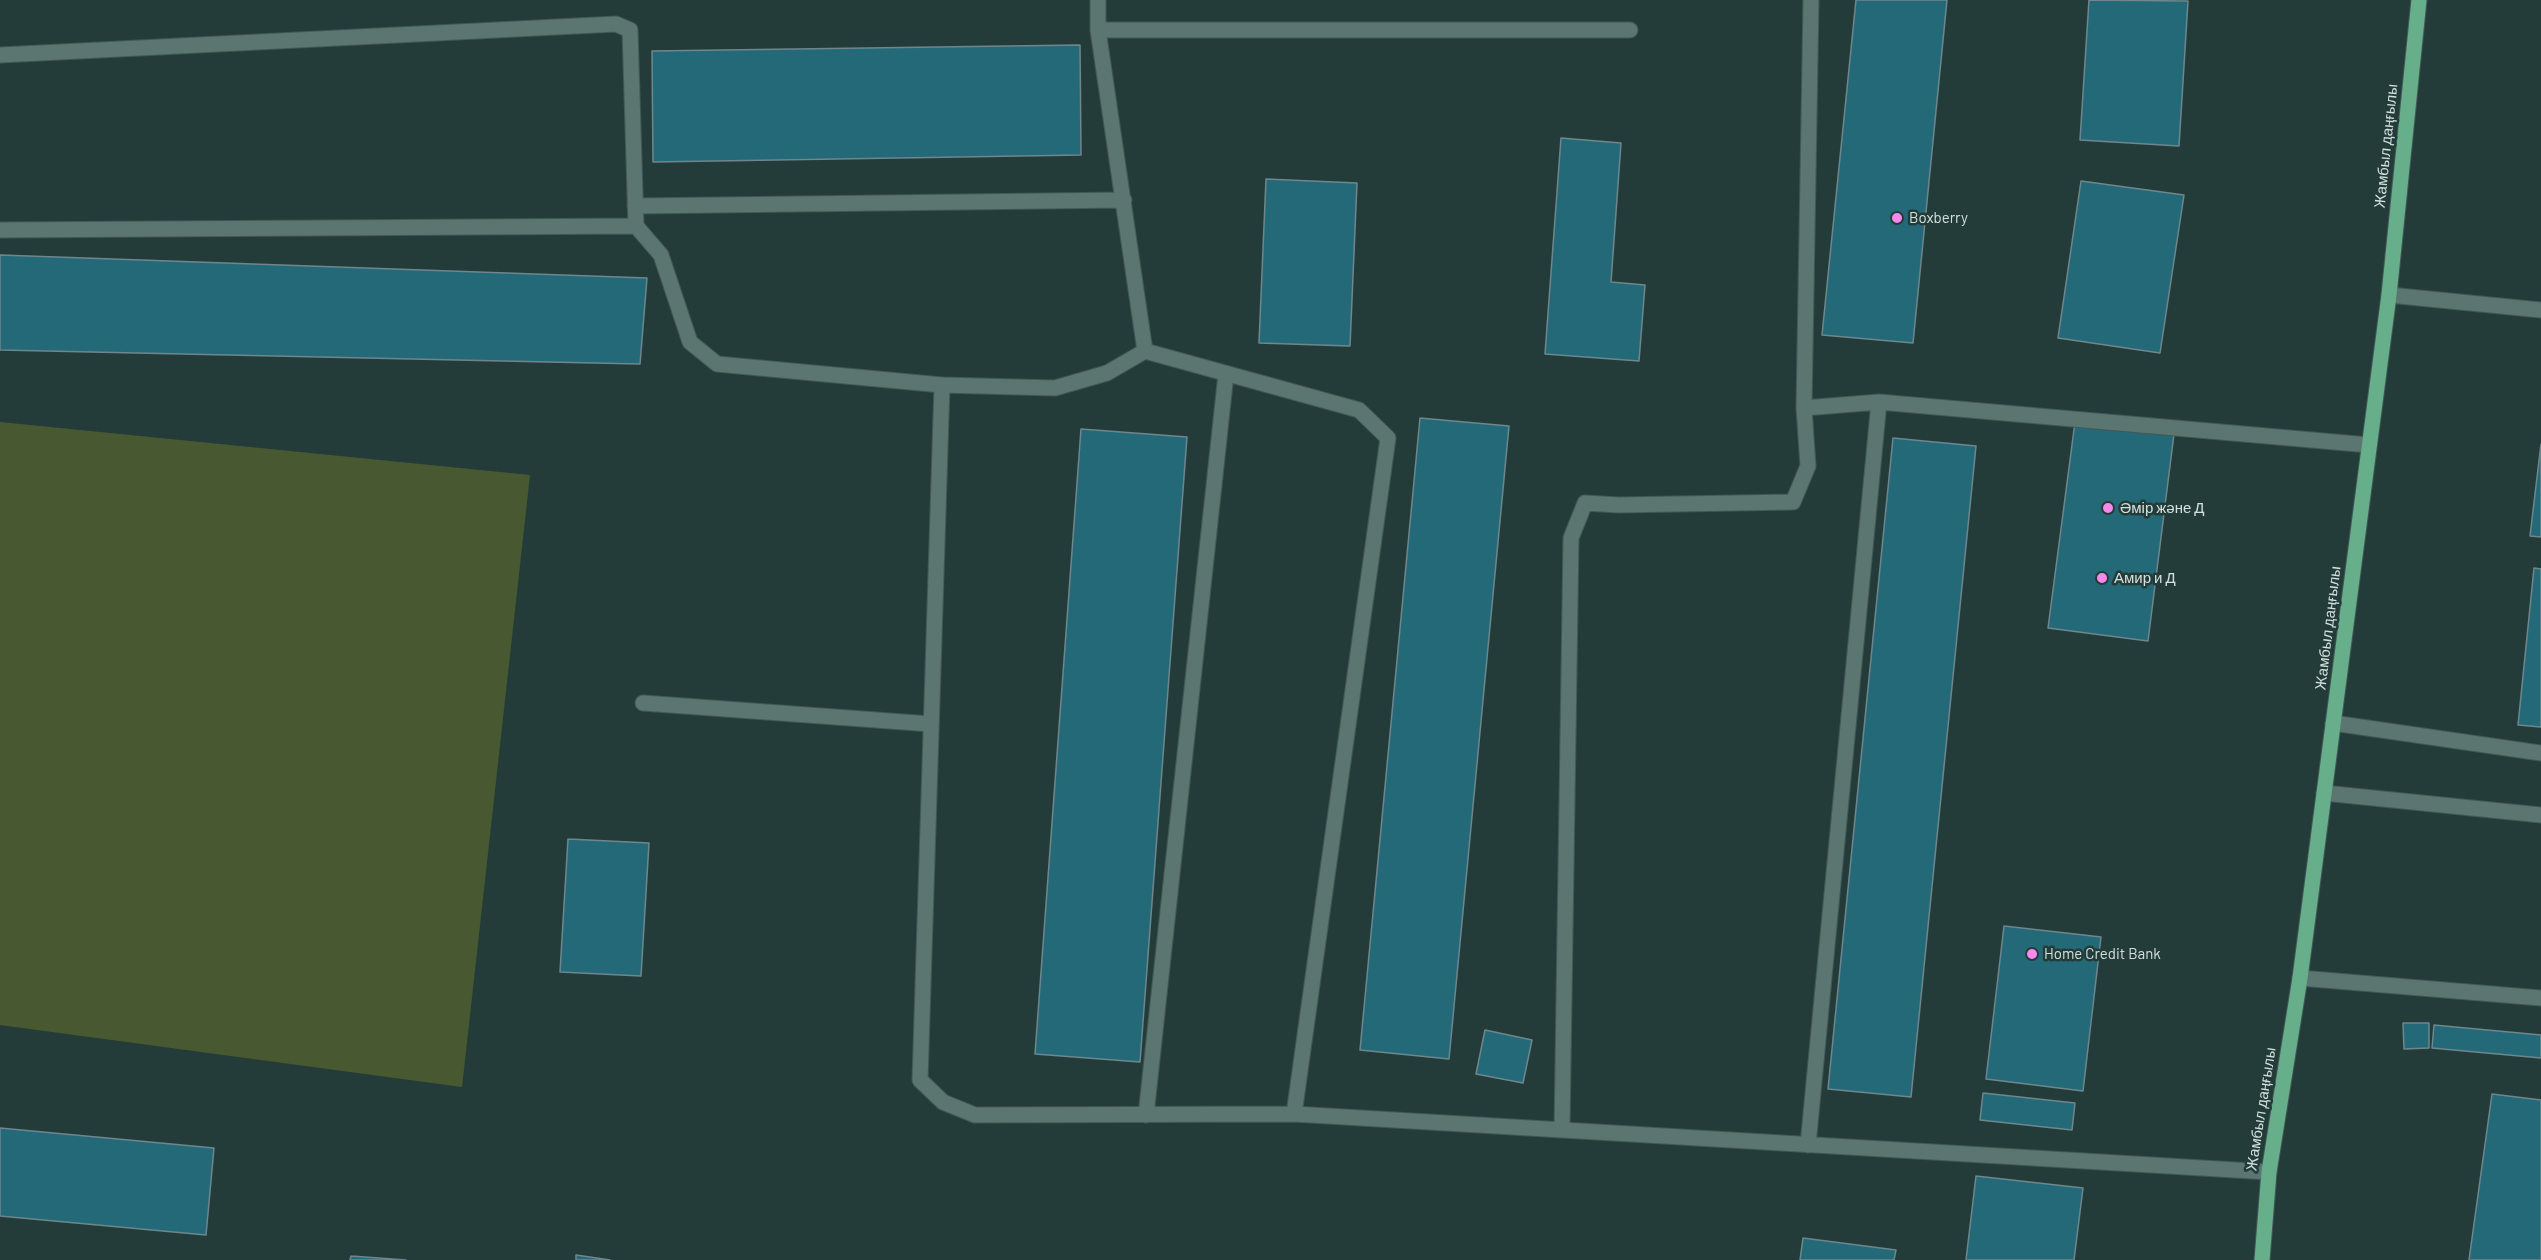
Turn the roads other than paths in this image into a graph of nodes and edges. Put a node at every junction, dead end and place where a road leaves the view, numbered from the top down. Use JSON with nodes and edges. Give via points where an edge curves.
{"nodes":[{"id":1,"x":1098,"y":0,"type":"edge"},
{"id":2,"x":1811,"y":0,"type":"edge"},
{"id":3,"x":2419,"y":0,"type":"edge"},
{"id":4,"x":1098,"y":30,"type":"junction"},
{"id":5,"x":1630,"y":30,"type":"dead end"},
{"id":6,"x":0,"y":55,"type":"edge"},
{"id":7,"x":1124,"y":200,"type":"junction"},
{"id":8,"x":635,"y":206,"type":"junction"},
{"id":9,"x":636,"y":225,"type":"junction"},
{"id":10,"x":0,"y":230,"type":"edge"},
{"id":11,"x":2389,"y":295,"type":"junction"},
{"id":12,"x":2541,"y":310,"type":"edge"},
{"id":13,"x":1145,"y":351,"type":"junction"},
{"id":14,"x":1226,"y":374,"type":"junction"},
{"id":15,"x":942,"y":385,"type":"junction"},
{"id":16,"x":1879,"y":402,"type":"junction"},
{"id":17,"x":1804,"y":408,"type":"junction"},
{"id":18,"x":2369,"y":445,"type":"junction"},
{"id":19,"x":643,"y":703,"type":"dead end"},
{"id":20,"x":2333,"y":723,"type":"junction"},
{"id":21,"x":930,"y":724,"type":"junction"},
{"id":22,"x":2541,"y":753,"type":"edge"},
{"id":23,"x":2324,"y":793,"type":"junction"},
{"id":24,"x":2541,"y":815,"type":"edge"},
{"id":25,"x":2300,"y":978,"type":"junction"},
{"id":26,"x":2541,"y":998,"type":"edge"},
{"id":27,"x":1294,"y":1114,"type":"junction"},
{"id":28,"x":1146,"y":1115,"type":"junction"},
{"id":29,"x":1563,"y":1130,"type":"junction"},
{"id":30,"x":1808,"y":1144,"type":"junction"},
{"id":31,"x":2270,"y":1172,"type":"junction"},
{"id":32,"x":2262,"y":1260,"type":"edge"}],
"edges":[{"from":1,"to":4,"type":"street"},
{"from":2,"to":17,"type":"street"},
{"from":3,"to":11,"type":"main road","name":"Жамбыл даңғылы"},
{"from":4,"to":5,"type":"street"},
{"from":4,"to":7,"type":"street"},
{"from":6,"to":8,"type":"street","via":[[616,24],[630,30]]},
{"from":7,"to":8,"type":"street"},
{"from":7,"to":13,"type":"street"},
{"from":8,"to":9,"type":"street"},
{"from":9,"to":10,"type":"street"},
{"from":9,"to":15,"type":"street","via":[[661,255],[690,342],[717,364]]},
{"from":11,"to":12,"type":"street"},
{"from":11,"to":18,"type":"main road","name":"Жамбыл даңғылы"},
{"from":13,"to":14,"type":"street"},
{"from":13,"to":15,"type":"street","via":[[1107,373],[1055,388]]},
{"from":14,"to":27,"type":"street","via":[[1359,410],[1388,438]]},
{"from":14,"to":28,"type":"street"},
{"from":15,"to":21,"type":"street"},
{"from":16,"to":17,"type":"street"},
{"from":16,"to":18,"type":"street"},
{"from":16,"to":30,"type":"street"},
{"from":17,"to":29,"type":"street","via":[[1808,466],[1793,502],[1585,503],[1570,538]]},
{"from":18,"to":20,"type":"main road","name":"Жамбыл даңғылы"},
{"from":19,"to":21,"type":"street"},
{"from":20,"to":22,"type":"street"},
{"from":20,"to":23,"type":"main road","name":"Жамбыл даңғылы"},
{"from":21,"to":28,"type":"street","via":[[920,1080],[943,1102],[975,1115]]},
{"from":23,"to":24,"type":"street"},
{"from":23,"to":25,"type":"main road","name":"Жамбыл даңғылы"},
{"from":25,"to":26,"type":"street"},
{"from":25,"to":31,"type":"main road","name":"Жамбыл даңғылы"},
{"from":27,"to":28,"type":"street"},
{"from":27,"to":29,"type":"street"},
{"from":29,"to":30,"type":"street"},
{"from":30,"to":31,"type":"street"},
{"from":31,"to":32,"type":"main road","name":"Жамбыл даңғылы"}]}
